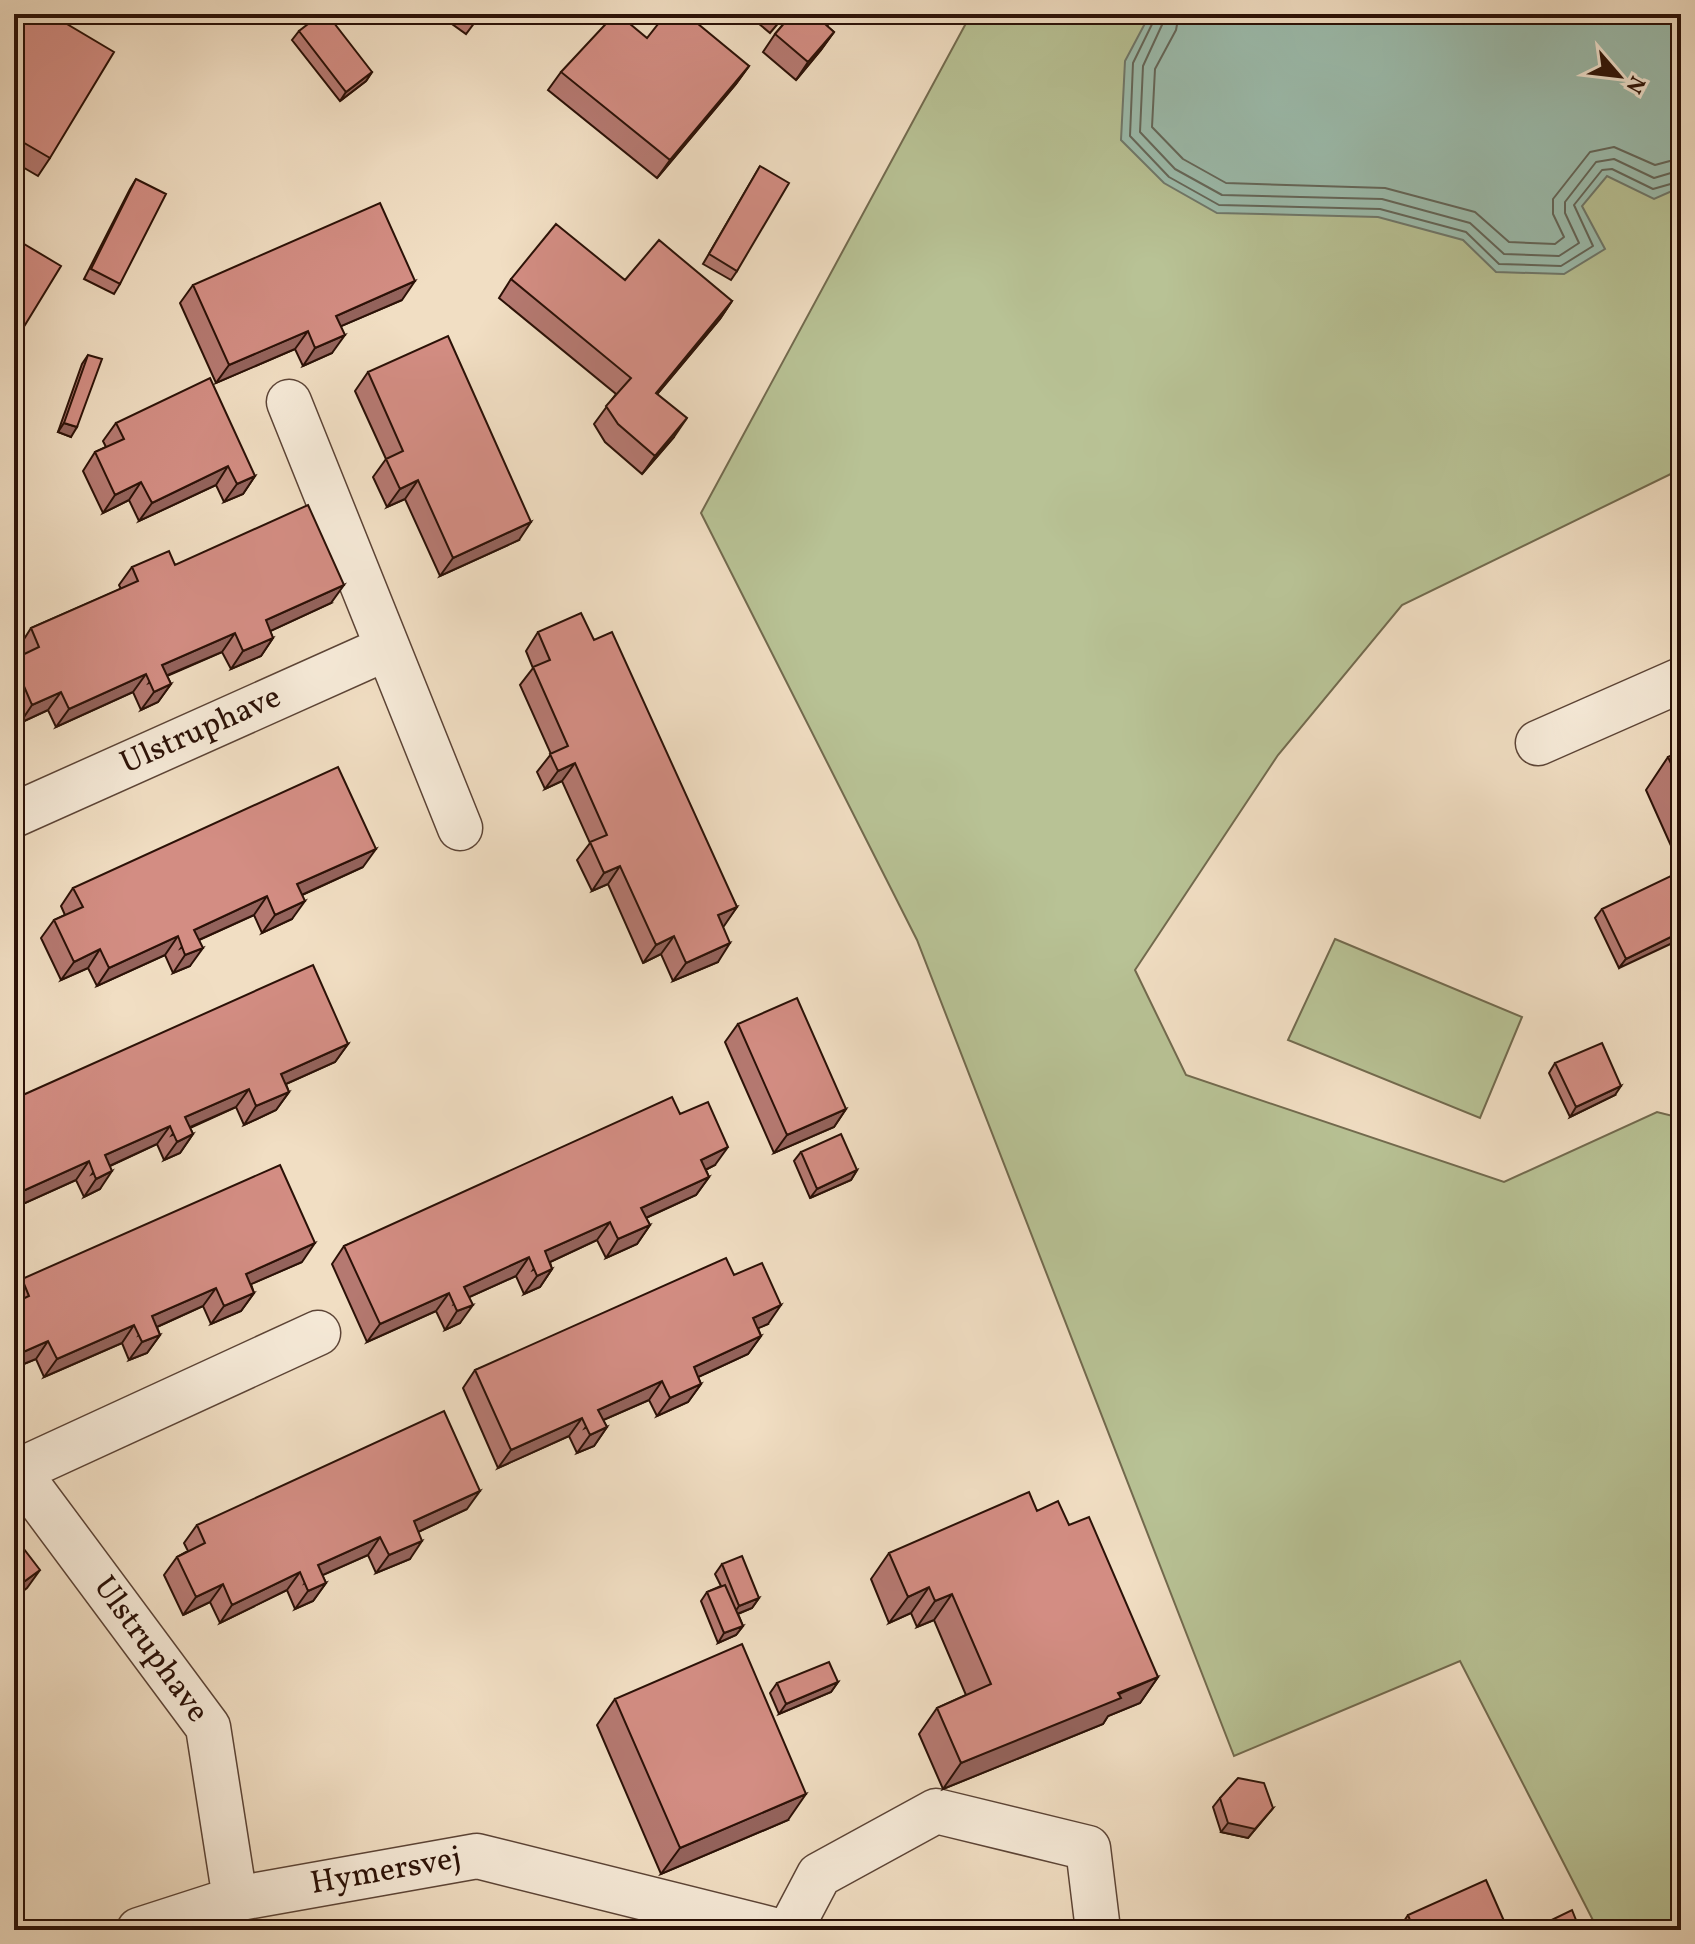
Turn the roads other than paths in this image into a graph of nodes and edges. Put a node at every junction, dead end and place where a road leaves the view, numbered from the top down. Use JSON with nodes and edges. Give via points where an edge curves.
{"nodes":[{"id":1,"x":289,"y":402,"type":"dead end"},
{"id":2,"x":387,"y":648,"type":"junction"},
{"id":3,"x":1681,"y":680,"type":"edge"},
{"id":4,"x":1538,"y":743,"type":"dead end"},
{"id":5,"x":14,"y":815,"type":"edge"},
{"id":6,"x":460,"y":828,"type":"dead end"},
{"id":7,"x":318,"y":1333,"type":"dead end"},
{"id":8,"x":16,"y":1468,"type":"edge"},
{"id":9,"x":235,"y":1899,"type":"junction"},
{"id":10,"x":139,"y":1930,"type":"edge"},
{"id":11,"x":774,"y":1930,"type":"edge"},
{"id":12,"x":790,"y":1930,"type":"edge"},
{"id":13,"x":1098,"y":1930,"type":"edge"}],
"edges":[{"from":1,"to":2,"type":"street"},
{"from":2,"to":5,"type":"street","name":"Ulstruphave"},
{"from":2,"to":6,"type":"street"},
{"from":3,"to":4,"type":"street"},
{"from":7,"to":8,"type":"street","name":"Ulstruphave"},
{"from":8,"to":9,"type":"street","name":"Ulstruphave","via":[[208,1727]]},
{"from":9,"to":10,"type":"street","name":"Hymersvej"},
{"from":9,"to":11,"type":"street","name":"Hymersvej","via":[[477,1856]]},
{"from":12,"to":13,"type":"street","via":[[819,1875],[936,1811],[1088,1848]]}]}
